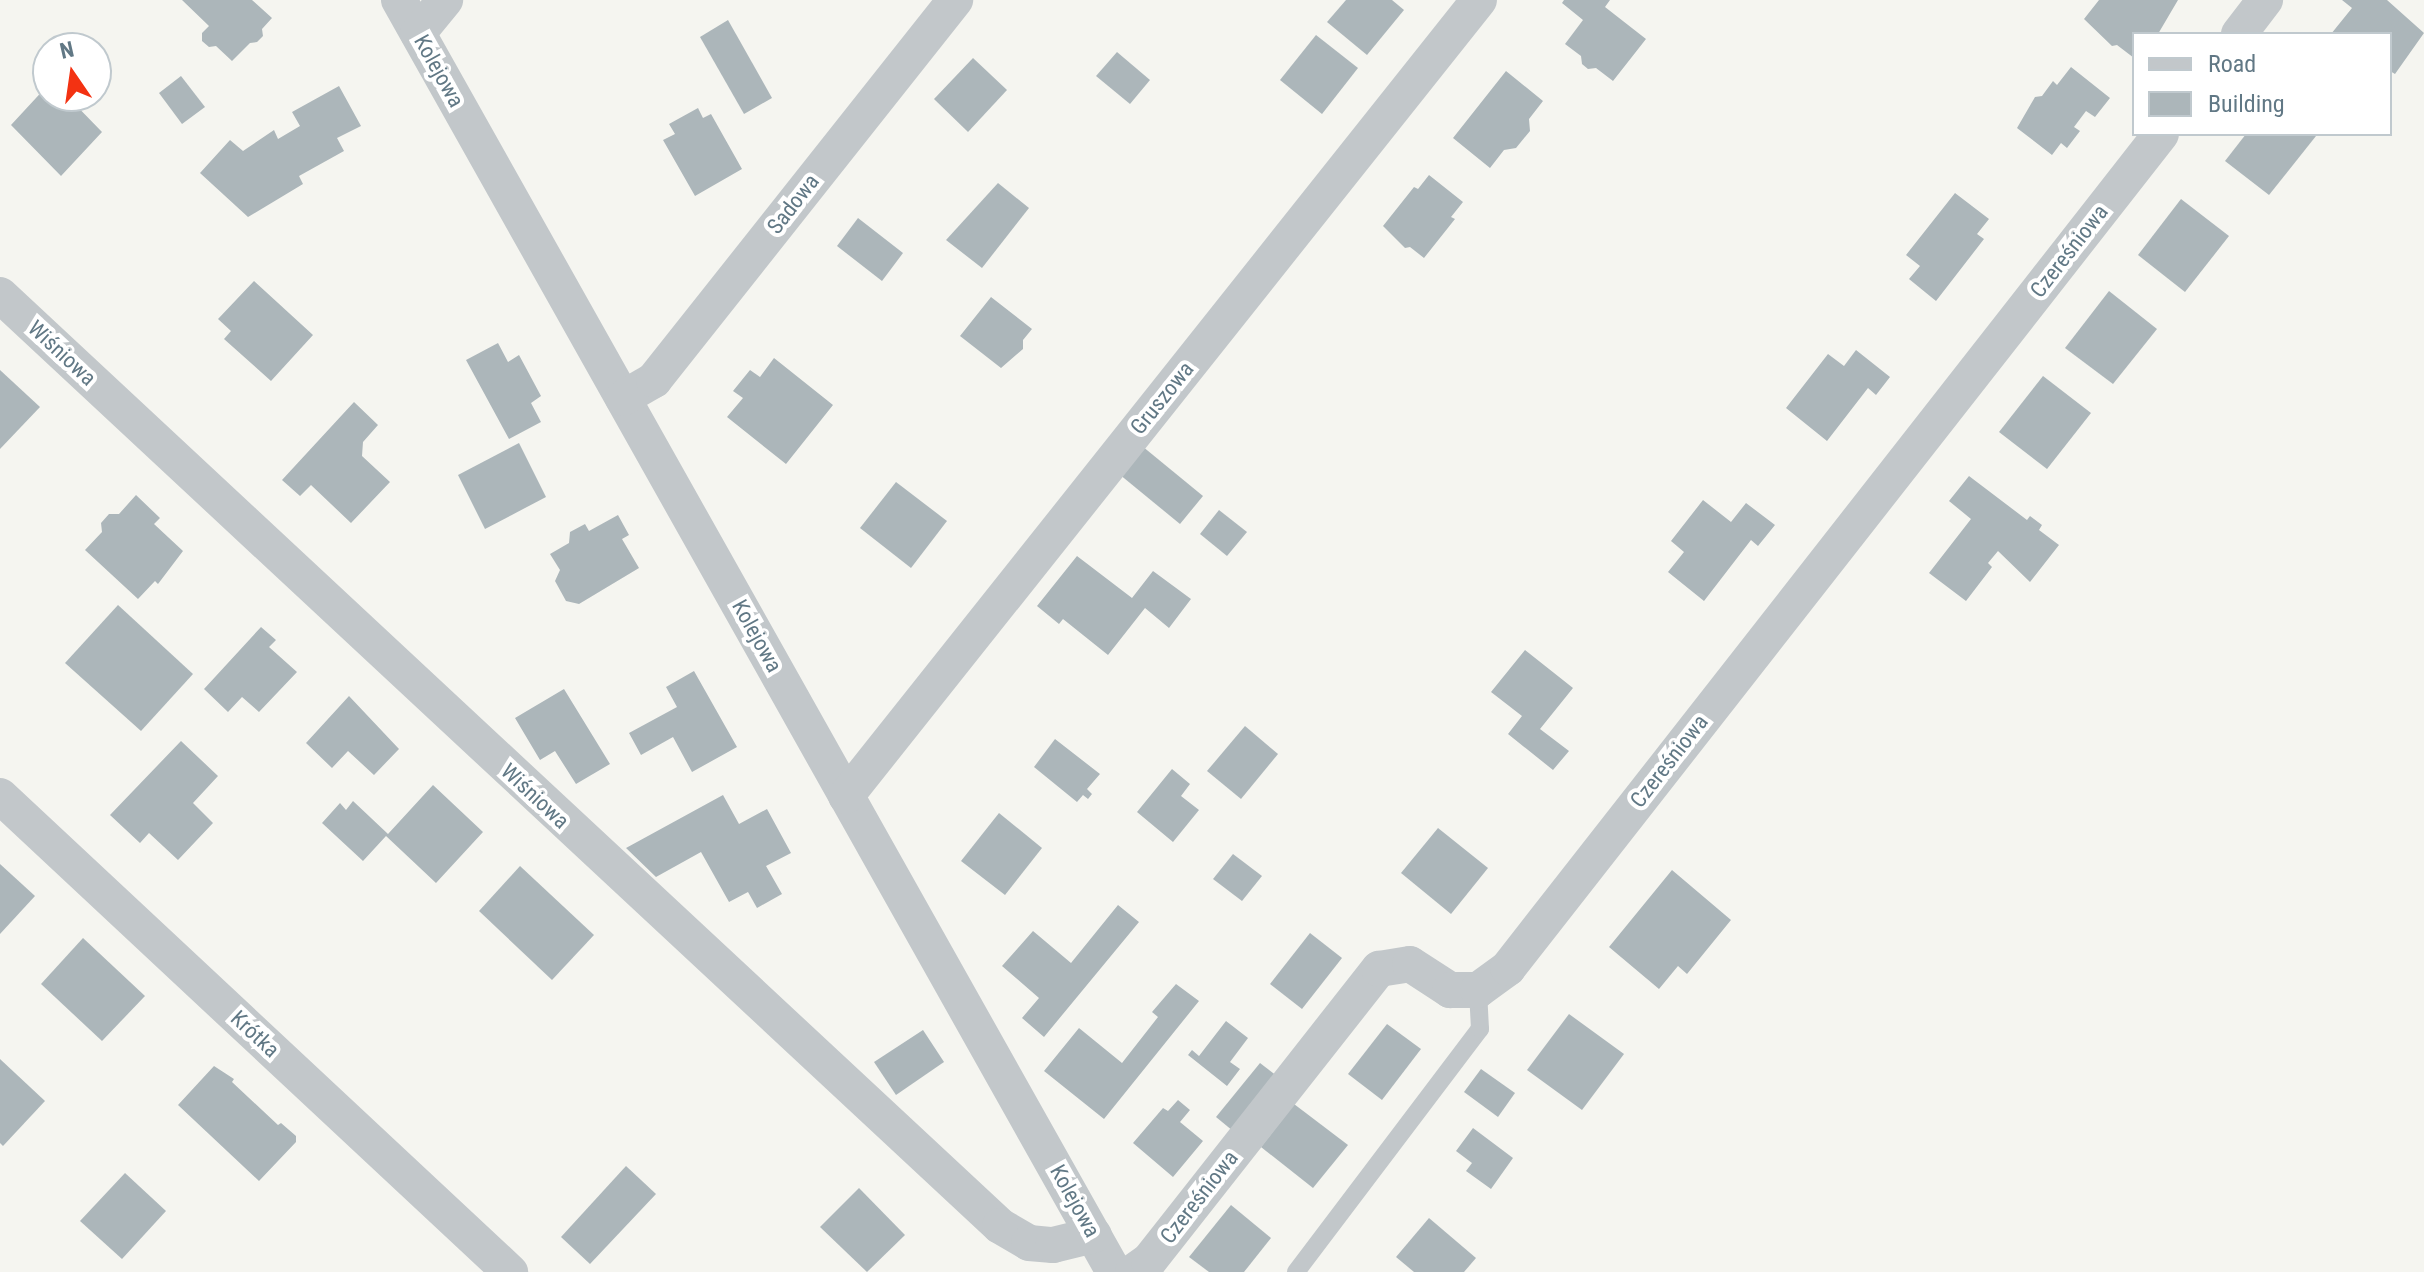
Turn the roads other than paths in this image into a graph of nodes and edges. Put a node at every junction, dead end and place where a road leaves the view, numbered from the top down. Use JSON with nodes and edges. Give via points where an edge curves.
{"nodes":[{"id":1,"x":399,"y":0,"type":"edge"},
{"id":2,"x":445,"y":0,"type":"edge"},
{"id":3,"x":955,"y":0,"type":"edge"},
{"id":4,"x":1479,"y":0,"type":"edge"},
{"id":5,"x":2265,"y":0,"type":"edge"},
{"id":6,"x":2241,"y":32,"type":"edge"},
{"id":7,"x":418,"y":33,"type":"junction"},
{"id":8,"x":2159,"y":136,"type":"edge"},
{"id":9,"x":0,"y":295,"type":"edge"},
{"id":10,"x":623,"y":398,"type":"junction"},
{"id":11,"x":0,"y":796,"type":"edge"},
{"id":12,"x":846,"y":796,"type":"junction"},
{"id":13,"x":1478,"y":990,"type":"junction"},
{"id":14,"x":1094,"y":1235,"type":"junction"},
{"id":15,"x":510,"y":1272,"type":"edge"},
{"id":16,"x":1114,"y":1272,"type":"edge"},
{"id":17,"x":1133,"y":1272,"type":"edge"},
{"id":18,"x":1296,"y":1272,"type":"edge"}],
"edges":[{"from":1,"to":7,"type":"street","name":"Kolejowa"},
{"from":2,"to":7,"type":"street"},
{"from":3,"to":10,"type":"street","name":"Sadowa","via":[[654,380]]},
{"from":4,"to":12,"type":"street","name":"Gruszowa"},
{"from":5,"to":6,"type":"street"},
{"from":7,"to":10,"type":"street","name":"Kolejowa"},
{"from":8,"to":13,"type":"street","name":"Czereśniowa","via":[[1508,968]]},
{"from":9,"to":14,"type":"street","name":"Wiśniowa","via":[[1000,1226],[1029,1243],[1053,1245]]},
{"from":10,"to":12,"type":"street","name":"Kolejowa"},
{"from":11,"to":15,"type":"street","name":"Krótka"},
{"from":12,"to":14,"type":"street","name":"Kolejowa"},
{"from":13,"to":17,"type":"street","name":"Czereśniowa","via":[[1450,990],[1410,964],[1379,969],[1149,1261]]},
{"from":13,"to":18,"type":"lane","via":[[1480,1029]]},
{"from":14,"to":16,"type":"street","name":"Kolejowa"}]}
